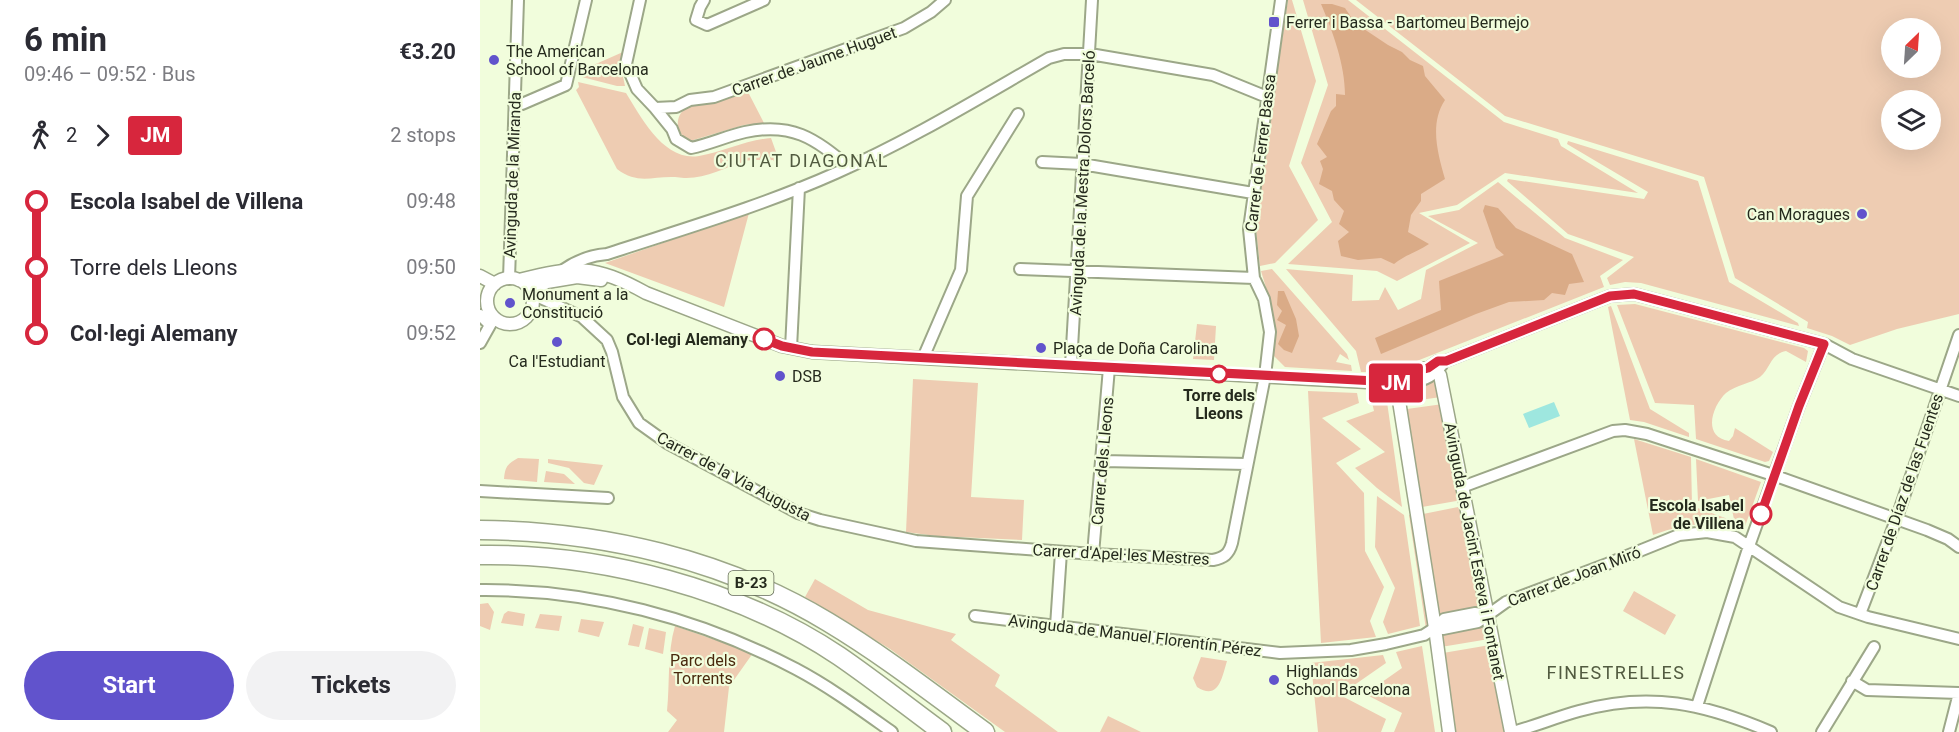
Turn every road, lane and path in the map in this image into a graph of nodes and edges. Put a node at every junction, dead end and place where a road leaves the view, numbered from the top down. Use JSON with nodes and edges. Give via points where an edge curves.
{"nodes":[{"id":1,"x":518,"y":0,"type":"edge"},
{"id":2,"x":586,"y":0,"type":"edge"},
{"id":3,"x":640,"y":0,"type":"edge"},
{"id":4,"x":704,"y":0,"type":"edge"},
{"id":5,"x":765,"y":0,"type":"edge"},
{"id":6,"x":945,"y":0,"type":"edge"},
{"id":7,"x":1092,"y":0,"type":"edge"},
{"id":8,"x":1281,"y":0,"type":"edge"},
{"id":9,"x":1090,"y":54,"type":"junction"},
{"id":10,"x":1267,"y":97,"type":"junction"},
{"id":11,"x":514,"y":104,"type":"junction"},
{"id":12,"x":675,"y":106,"type":"junction"},
{"id":13,"x":655,"y":108,"type":"junction"},
{"id":14,"x":1018,"y":114,"type":"dead end"},
{"id":15,"x":672,"y":129,"type":"junction"},
{"id":16,"x":1042,"y":162,"type":"dead end"},
{"id":17,"x":1082,"y":164,"type":"junction"},
{"id":18,"x":849,"y":167,"type":"junction"},
{"id":19,"x":799,"y":188,"type":"junction"},
{"id":20,"x":1253,"y":193,"type":"junction"},
{"id":21,"x":607,"y":255,"type":"junction"},
{"id":22,"x":1020,"y":269,"type":"dead end"},
{"id":23,"x":563,"y":270,"type":"junction"},
{"id":24,"x":1077,"y":271,"type":"junction"},
{"id":25,"x":601,"y":272,"type":"junction"},
{"id":26,"x":480,"y":276,"type":"edge"},
{"id":27,"x":1254,"y":278,"type":"junction"},
{"id":28,"x":514,"y":279,"type":"junction"},
{"id":29,"x":495,"y":284,"type":"junction"},
{"id":30,"x":531,"y":292,"type":"junction"},
{"id":31,"x":646,"y":293,"type":"junction"},
{"id":32,"x":480,"y":315,"type":"edge"},
{"id":33,"x":491,"y":321,"type":"junction"},
{"id":34,"x":1959,"y":335,"type":"edge"},
{"id":35,"x":480,"y":343,"type":"edge"},
{"id":36,"x":1824,"y":344,"type":"junction"},
{"id":37,"x":791,"y":348,"type":"junction"},
{"id":38,"x":922,"y":358,"type":"junction"},
{"id":39,"x":1071,"y":365,"type":"junction"},
{"id":40,"x":1109,"y":368,"type":"junction"},
{"id":41,"x":1433,"y":369,"type":"junction"},
{"id":42,"x":1265,"y":376,"type":"junction"},
{"id":43,"x":1396,"y":382,"type":"junction"},
{"id":44,"x":1940,"y":389,"type":"junction"},
{"id":45,"x":1959,"y":396,"type":"edge"},
{"id":46,"x":1102,"y":461,"type":"junction"},
{"id":47,"x":1247,"y":464,"type":"junction"},
{"id":48,"x":1776,"y":476,"type":"junction"},
{"id":49,"x":1462,"y":487,"type":"junction"},
{"id":50,"x":480,"y":491,"type":"edge"},
{"id":51,"x":608,"y":498,"type":"dead end"},
{"id":52,"x":1896,"y":520,"type":"junction"},
{"id":53,"x":480,"y":530,"type":"edge"},
{"id":54,"x":867,"y":530,"type":"joint"},
{"id":55,"x":1749,"y":546,"type":"junction"},
{"id":56,"x":1959,"y":546,"type":"edge"},
{"id":57,"x":1061,"y":552,"type":"junction"},
{"id":58,"x":1093,"y":554,"type":"junction"},
{"id":59,"x":480,"y":555,"type":"edge"},
{"id":60,"x":480,"y":590,"type":"edge"},
{"id":61,"x":1860,"y":614,"type":"junction"},
{"id":62,"x":1488,"y":615,"type":"junction"},
{"id":63,"x":975,"y":616,"type":"dead end"},
{"id":64,"x":1056,"y":626,"type":"junction"},
{"id":65,"x":1435,"y":628,"type":"junction"},
{"id":66,"x":1959,"y":639,"type":"edge"},
{"id":67,"x":1874,"y":647,"type":"dead end"},
{"id":68,"x":1852,"y":681,"type":"junction"},
{"id":69,"x":1959,"y":693,"type":"edge"},
{"id":70,"x":1697,"y":706,"type":"junction"},
{"id":71,"x":892,"y":732,"type":"edge"},
{"id":72,"x":942,"y":732,"type":"edge"},
{"id":73,"x":985,"y":732,"type":"edge"},
{"id":74,"x":1449,"y":732,"type":"edge"},
{"id":75,"x":1512,"y":732,"type":"edge"},
{"id":76,"x":1771,"y":732,"type":"edge"},
{"id":77,"x":1822,"y":732,"type":"edge"},
{"id":78,"x":1949,"y":732,"type":"edge"}],
"edges":[{"from":1,"to":11,"type":"street","name":"Avinguda de la Miranda"},
{"from":2,"to":11,"type":"street","via":[[566,85]]},
{"from":3,"to":13,"type":"street","via":[[626,64],[637,89]]},
{"from":4,"to":5,"type":"street","via":[[696,20],[707,25]]},
{"from":6,"to":12,"type":"street","name":"Carrer de Jaume Huguet","via":[[904,28],[714,97]]},
{"from":7,"to":9,"type":"street","name":"Avinguda de la Mestra Dolors Barceló"},
{"from":8,"to":10,"type":"street","name":"Carrer de Ferrer Bassa"},
{"from":9,"to":10,"type":"street","via":[[1213,75]]},
{"from":9,"to":17,"type":"street","name":"Avinguda de la Mestra Dolors Barceló"},
{"from":9,"to":18,"type":"street","via":[[1049,58]]},
{"from":10,"to":20,"type":"street","name":"Carrer de Ferrer Bassa"},
{"from":11,"to":28,"type":"street","name":"Avinguda de la Miranda"},
{"from":12,"to":13,"type":"street","name":"Carrer de Jaume Huguet"},
{"from":12,"to":15,"type":"street"},
{"from":13,"to":15,"type":"street"},
{"from":14,"to":38,"type":"street","via":[[967,196],[961,270]]},
{"from":15,"to":18,"type":"street","via":[[676,139],[691,148],[743,132],[774,128],[809,137]]},
{"from":16,"to":17,"type":"street"},
{"from":17,"to":20,"type":"street"},
{"from":17,"to":24,"type":"street","name":"Avinguda de la Mestra Dolors Barceló"},
{"from":18,"to":19,"type":"street"},
{"from":19,"to":21,"type":"street"},
{"from":19,"to":37,"type":"street"},
{"from":20,"to":27,"type":"street","name":"Carrer de Ferrer Bassa","via":[[1249,229]]},
{"from":21,"to":23,"type":"street","via":[[573,263]]},
{"from":21,"to":25,"type":"street","via":[[597,263]]},
{"from":22,"to":24,"type":"street"},
{"from":23,"to":25,"type":"street"},
{"from":23,"to":28,"type":"street"},
{"from":24,"to":27,"type":"street"},
{"from":24,"to":39,"type":"street","name":"Avinguda de la Mestra Dolors Barceló"},
{"from":25,"to":31,"type":"street"},
{"from":26,"to":29,"type":"street"},
{"from":27,"to":42,"type":"street","name":"Carrer de Ferrer Bassa","via":[[1264,299],[1270,332]]},
{"from":28,"to":29,"type":"street"},
{"from":28,"to":30,"type":"street"},
{"from":29,"to":33,"type":"street","via":[[487,300]]},
{"from":30,"to":31,"type":"street","via":[[547,282],[577,277]]},
{"from":30,"to":33,"type":"street","via":[[532,308],[524,320],[510,324]]},
{"from":30,"to":54,"type":"street","name":"Carrer de la Via Augusta","via":[[582,317],[607,340],[623,398],[639,423],[667,443],[798,513]]},
{"from":31,"to":37,"type":"street"},
{"from":32,"to":33,"type":"street"},
{"from":33,"to":35,"type":"street"},
{"from":34,"to":44,"type":"street","name":"Carrer de Díaz de las Fuentes"},
{"from":36,"to":41,"type":"street","via":[[1652,298],[1622,294]]},
{"from":36,"to":44,"type":"street","via":[[1852,359]]},
{"from":36,"to":48,"type":"street"},
{"from":37,"to":38,"type":"street"},
{"from":38,"to":39,"type":"street"},
{"from":39,"to":40,"type":"street"},
{"from":40,"to":42,"type":"street"},
{"from":40,"to":46,"type":"street","name":"Carrer dels Lleons"},
{"from":41,"to":43,"type":"street","via":[[1403,375]]},
{"from":41,"to":49,"type":"street","name":"Avinguda de Jacint Esteva i Fontanet"},
{"from":42,"to":43,"type":"street"},
{"from":42,"to":47,"type":"street","name":"Carrer d'Apel·les Mestres"},
{"from":43,"to":65,"type":"street"},
{"from":44,"to":45,"type":"street"},
{"from":44,"to":52,"type":"street","name":"Carrer de Díaz de las Fuentes"},
{"from":46,"to":47,"type":"street"},
{"from":46,"to":58,"type":"street","name":"Carrer dels Lleons"},
{"from":47,"to":58,"type":"street","name":"Carrer d'Apel·les Mestres","via":[[1232,543],[1229,553],[1220,559]]},
{"from":48,"to":49,"type":"street","via":[[1625,430],[1613,431]]},
{"from":48,"to":52,"type":"street"},
{"from":48,"to":55,"type":"street"},
{"from":49,"to":62,"type":"street","name":"Avinguda de Jacint Esteva i Fontanet"},
{"from":50,"to":51,"type":"street"},
{"from":52,"to":56,"type":"street","via":[[1948,538]]},
{"from":52,"to":61,"type":"street","name":"Carrer de Díaz de las Fuentes"},
{"from":53,"to":73,"type":"highway","number":"B-23","via":[[590,537],[715,569],[827,621]]},
{"from":54,"to":57,"type":"street","name":"Carrer d'Apel·les Mestres","via":[[916,542]]},
{"from":55,"to":61,"type":"street","name":"Carrer de Joan Miró","via":[[1839,607]]},
{"from":55,"to":62,"type":"street","name":"Carrer de Joan Miró","via":[[1735,537],[1707,532],[1679,535],[1506,602]]},
{"from":55,"to":70,"type":"street"},
{"from":57,"to":58,"type":"street","name":"Carrer d'Apel·les Mestres"},
{"from":57,"to":64,"type":"street"},
{"from":59,"to":72,"type":"highway","number":"B-23","via":[[543,557],[614,567],[710,593],[823,646]]},
{"from":60,"to":71,"type":"street","via":[[537,591],[600,600],[671,618],[741,642],[798,670]]},
{"from":61,"to":66,"type":"street","name":"Carrer de Joan Miró"},
{"from":62,"to":65,"type":"street","name":"Carrer de Joan Miró","via":[[1475,613],[1450,618],[1440,621]]},
{"from":62,"to":75,"type":"street","name":"Avinguda de Jacint Esteva i Fontanet"},
{"from":63,"to":64,"type":"street","name":"Avinguda de Manuel Florentín Pérez"},
{"from":64,"to":65,"type":"street","name":"Avinguda de Manuel Florentín Pérez","via":[[1280,652],[1351,650],[1419,636]]},
{"from":65,"to":74,"type":"street"},
{"from":67,"to":68,"type":"street"},
{"from":68,"to":69,"type":"street","via":[[1867,690]]},
{"from":68,"to":77,"type":"street"},
{"from":69,"to":78,"type":"street"},
{"from":70,"to":75,"type":"street","via":[[1617,703]]},
{"from":70,"to":76,"type":"street"}]}
